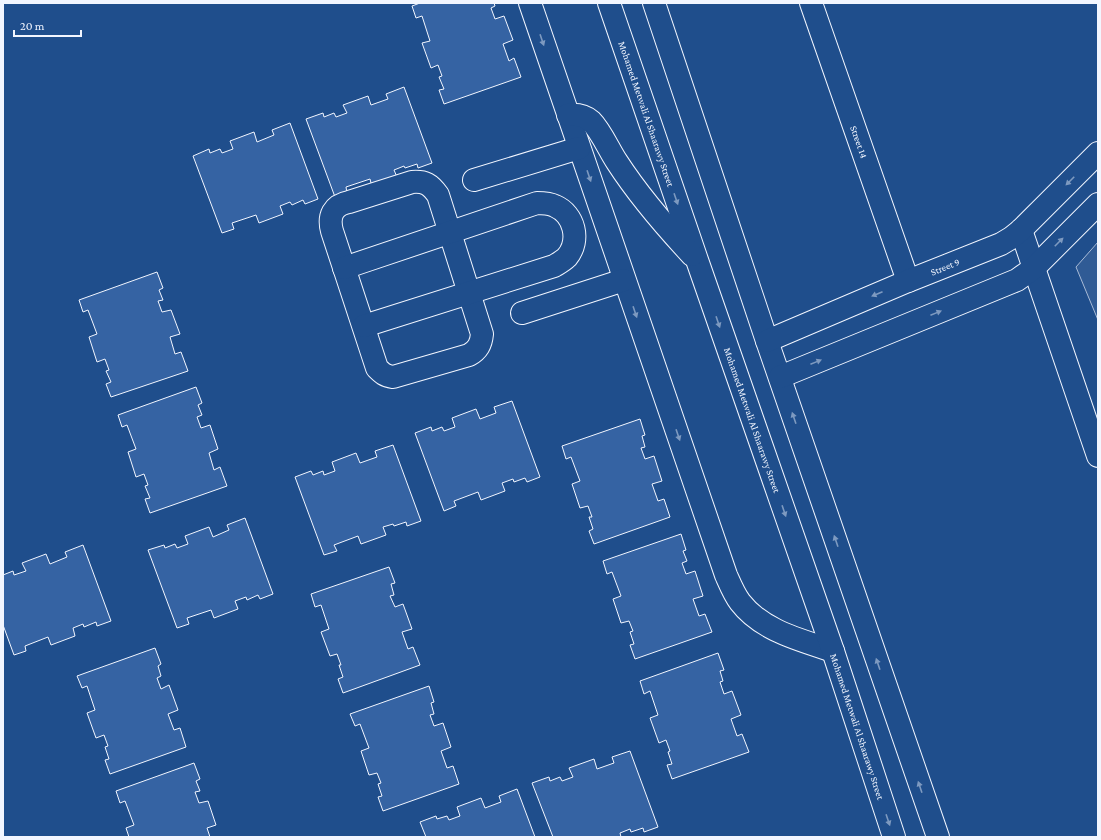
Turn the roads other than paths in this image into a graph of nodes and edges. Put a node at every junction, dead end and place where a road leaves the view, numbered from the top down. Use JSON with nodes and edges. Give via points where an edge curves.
{"nodes":[{"id":1,"x":530,"y":3,"type":"edge"},
{"id":2,"x":609,"y":3,"type":"edge"},
{"id":3,"x":654,"y":3,"type":"edge"},
{"id":4,"x":811,"y":3,"type":"edge"},
{"id":5,"x":568,"y":116,"type":"junction"},
{"id":6,"x":579,"y":148,"type":"junction"},
{"id":7,"x":1098,"y":153,"type":"edge"},
{"id":8,"x":474,"y":180,"type":"dead end"},
{"id":9,"x":1098,"y":204,"type":"edge"},
{"id":10,"x":601,"y":212,"type":"junction"},
{"id":11,"x":572,"y":223,"type":"junction"},
{"id":12,"x":1021,"y":230,"type":"junction"},
{"id":13,"x":450,"y":233,"type":"junction"},
{"id":14,"x":697,"y":260,"type":"junction"},
{"id":15,"x":344,"y":268,"type":"junction"},
{"id":16,"x":1034,"y":268,"type":"junction"},
{"id":17,"x":624,"y":280,"type":"junction"},
{"id":18,"x":908,"y":281,"type":"junction"},
{"id":19,"x":470,"y":293,"type":"junction"},
{"id":20,"x":522,"y":313,"type":"dead end"},
{"id":21,"x":364,"y":326,"type":"junction"},
{"id":22,"x":767,"y":341,"type":"junction"},
{"id":23,"x":780,"y":377,"type":"junction"},
{"id":24,"x":1098,"y":456,"type":"edge"},
{"id":25,"x":833,"y":651,"type":"junction"},
{"id":26,"x":894,"y":837,"type":"edge"},
{"id":27,"x":938,"y":837,"type":"edge"}],
"edges":[{"from":1,"to":5,"type":"street","one_way":true},
{"from":2,"to":14,"type":"street","name":"Mohamed Metwali Al Shaarawy Street","one_way":true},
{"from":3,"to":22,"type":"street"},
{"from":4,"to":18,"type":"street","name":"Street 14"},
{"from":5,"to":6,"type":"street"},
{"from":5,"to":14,"type":"street","via":[[583,116],[595,125],[616,162],[641,197]]},
{"from":6,"to":8,"type":"street"},
{"from":6,"to":10,"type":"street","one_way":true},
{"from":7,"to":12,"type":"street","name":"Street 9","one_way":true},
{"from":16,"to":9,"type":"street","one_way":true},
{"from":10,"to":11,"type":"street"},
{"from":10,"to":17,"type":"street"},
{"from":11,"to":13,"type":"street","via":[[562,209],[546,203],[537,203]]},
{"from":11,"to":19,"type":"street","via":[[575,231],[572,248],[562,262]]},
{"from":12,"to":16,"type":"street"},
{"from":12,"to":18,"type":"street","name":"Street 9","via":[[1000,244]]},
{"from":13,"to":15,"type":"street"},
{"from":13,"to":15,"type":"street","via":[[438,195],[427,184],[412,182],[343,203],[333,211],[330,224]]},
{"from":13,"to":19,"type":"street"},
{"from":14,"to":25,"type":"street","name":"Mohamed Metwali Al Shaarawy Street","one_way":true},
{"from":15,"to":21,"type":"street"},
{"from":23,"to":16,"type":"street","one_way":true,"via":[[1007,285]]},
{"from":16,"to":24,"type":"street"},
{"from":17,"to":20,"type":"street"},
{"from":17,"to":25,"type":"street","one_way":true,"via":[[732,589],[741,603],[764,624]]},
{"from":18,"to":22,"type":"street","name":"Street 9","one_way":true},
{"from":19,"to":21,"type":"street"},
{"from":19,"to":21,"type":"street","via":[[482,342],[469,355],[398,376],[387,376],[377,368]]},
{"from":22,"to":23,"type":"street"},
{"from":27,"to":23,"type":"street","one_way":true},
{"from":25,"to":26,"type":"street","name":"Mohamed Metwali Al Shaarawy Street","one_way":true}]}
